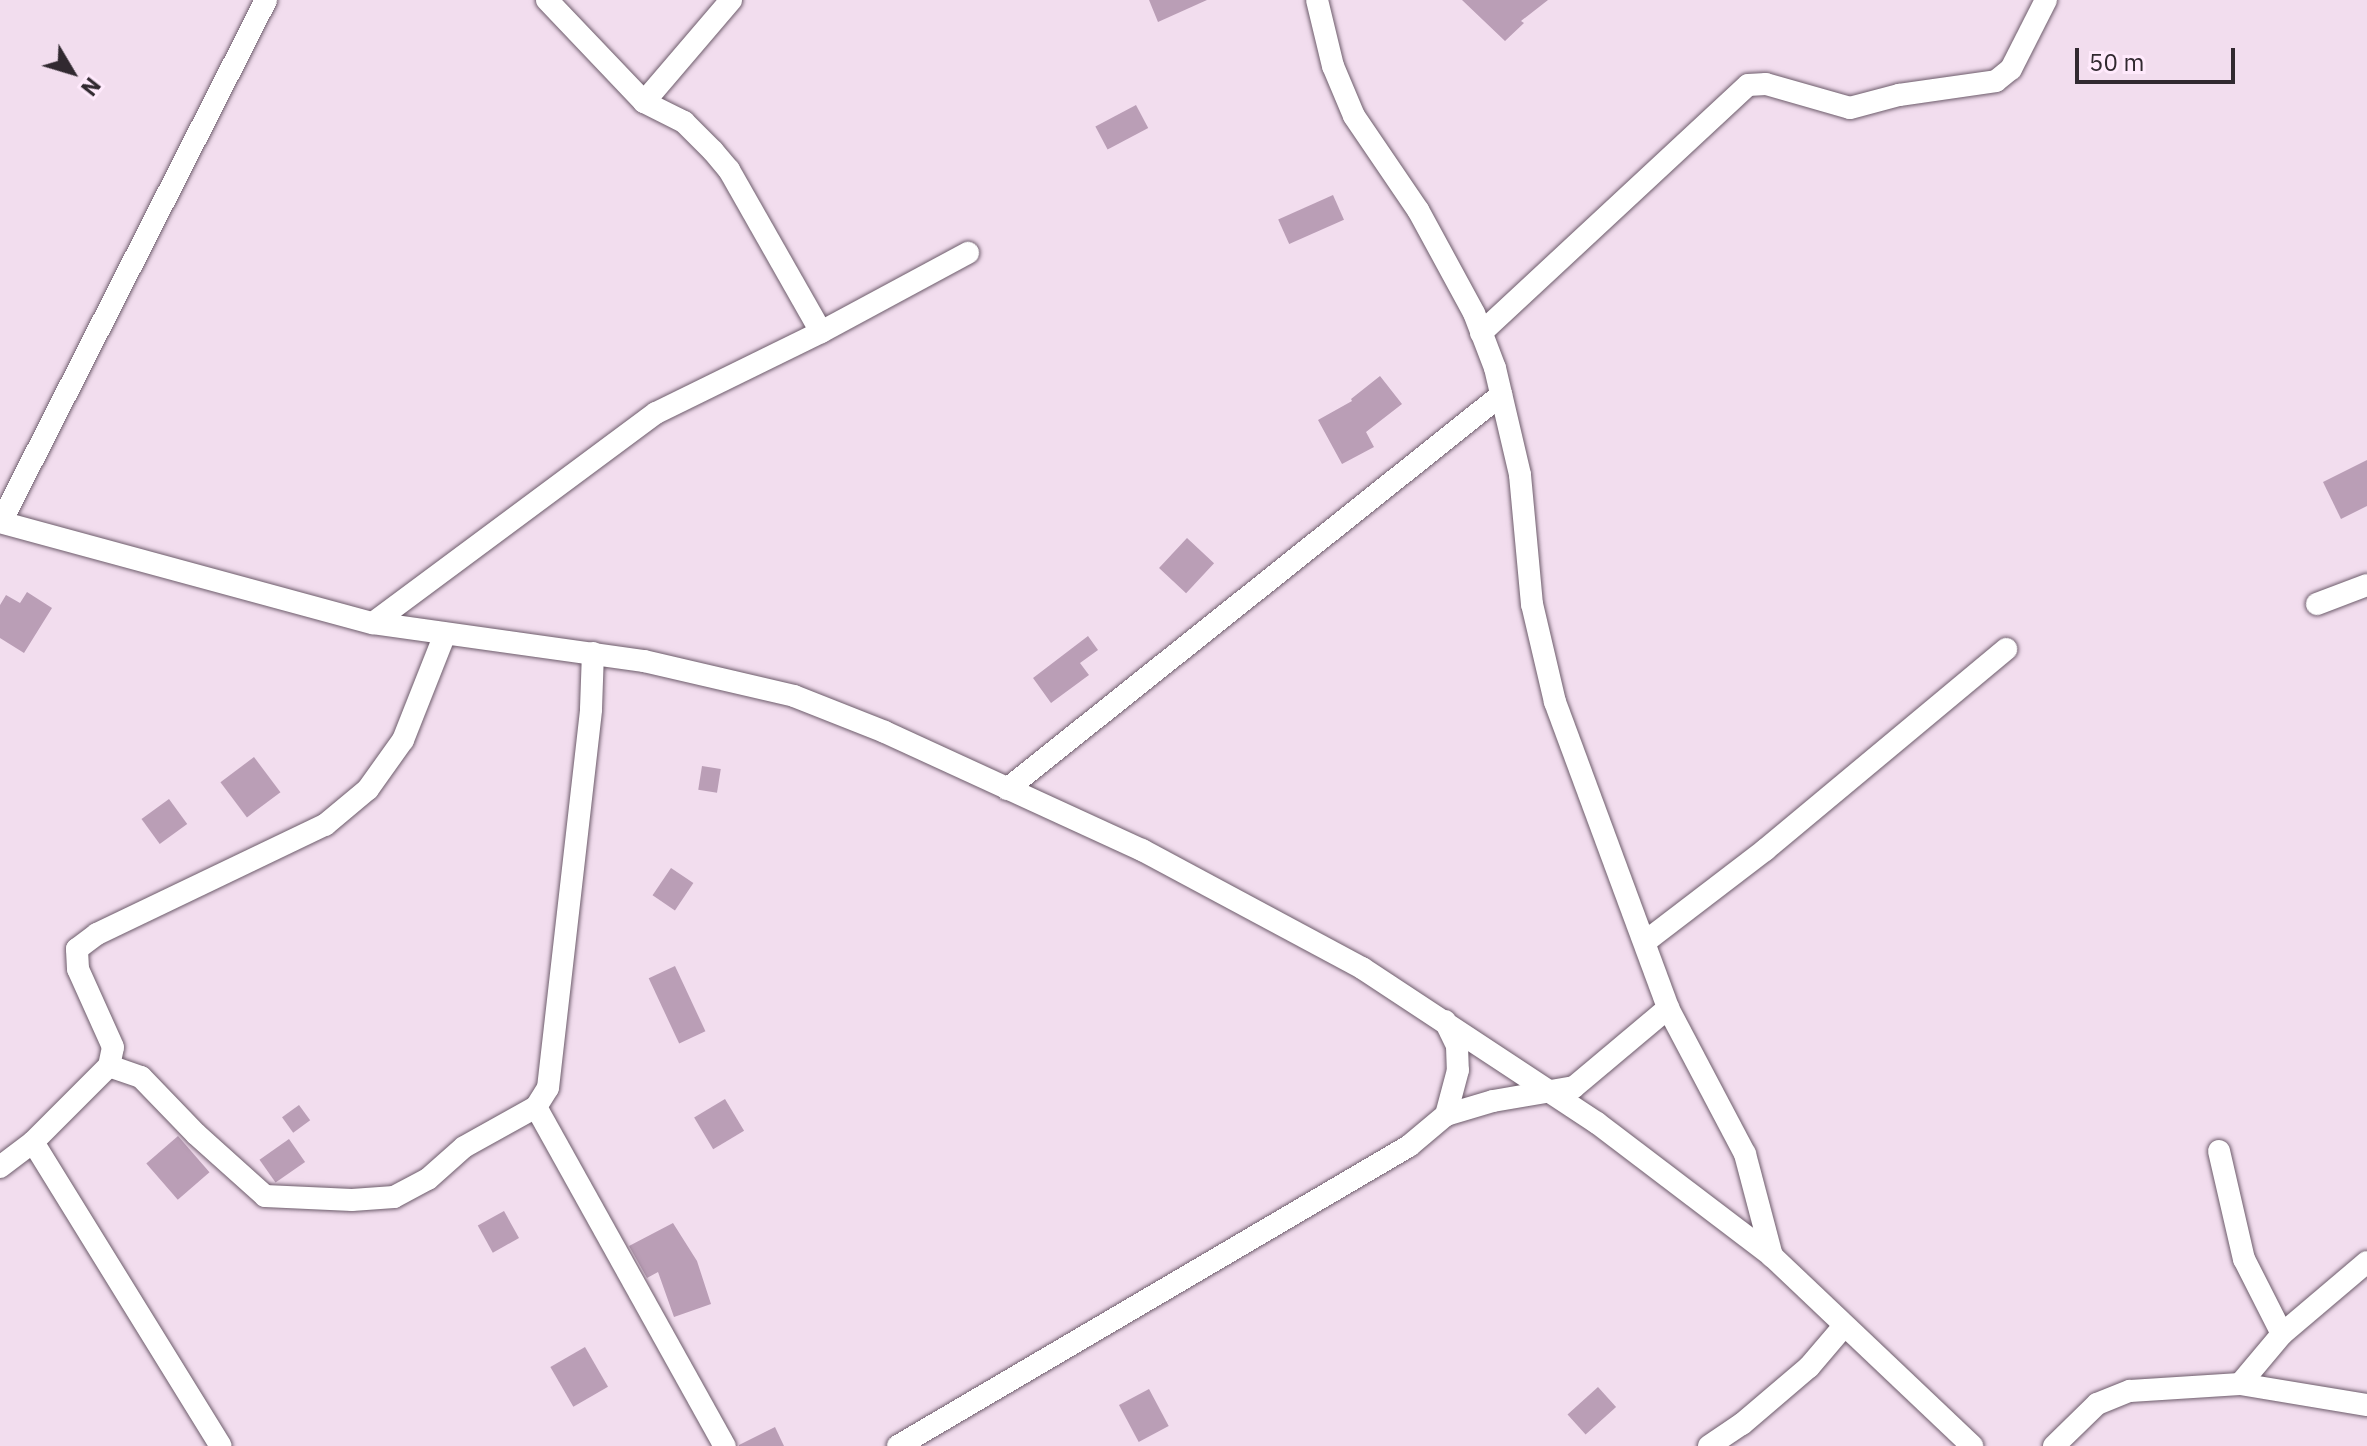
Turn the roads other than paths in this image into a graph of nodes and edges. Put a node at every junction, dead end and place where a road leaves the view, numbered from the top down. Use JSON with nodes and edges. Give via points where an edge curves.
{"nodes":[{"id":1,"x":266,"y":0,"type":"edge"},
{"id":2,"x":547,"y":0,"type":"edge"},
{"id":3,"x":731,"y":0,"type":"edge"},
{"id":4,"x":1317,"y":0,"type":"edge"},
{"id":5,"x":2046,"y":0,"type":"edge"},
{"id":6,"x":644,"y":102,"type":"junction"},
{"id":7,"x":968,"y":253,"type":"dead end"},
{"id":8,"x":821,"y":332,"type":"junction"},
{"id":9,"x":1481,"y":333,"type":"junction"},
{"id":10,"x":1501,"y":395,"type":"junction"},
{"id":11,"x":0,"y":522,"type":"edge"},
{"id":12,"x":2367,"y":585,"type":"edge"},
{"id":13,"x":2317,"y":604,"type":"dead end"},
{"id":14,"x":373,"y":623,"type":"junction"},
{"id":15,"x":445,"y":634,"type":"junction"},
{"id":16,"x":2006,"y":649,"type":"dead end"},
{"id":17,"x":593,"y":653,"type":"junction"},
{"id":18,"x":1007,"y":789,"type":"junction"},
{"id":19,"x":1646,"y":941,"type":"junction"},
{"id":20,"x":1668,"y":1008,"type":"junction"},
{"id":21,"x":1445,"y":1021,"type":"junction"},
{"id":22,"x":109,"y":1066,"type":"junction"},
{"id":23,"x":1554,"y":1093,"type":"junction"},
{"id":24,"x":536,"y":1107,"type":"junction"},
{"id":25,"x":1446,"y":1115,"type":"junction"},
{"id":26,"x":33,"y":1142,"type":"junction"},
{"id":27,"x":2219,"y":1151,"type":"dead end"},
{"id":28,"x":0,"y":1167,"type":"edge"},
{"id":29,"x":1772,"y":1256,"type":"junction"},
{"id":30,"x":2367,"y":1262,"type":"edge"},
{"id":31,"x":1844,"y":1326,"type":"junction"},
{"id":32,"x":2282,"y":1334,"type":"junction"},
{"id":33,"x":2240,"y":1384,"type":"junction"},
{"id":34,"x":2367,"y":1405,"type":"edge"},
{"id":35,"x":903,"y":1445,"type":"edge"},
{"id":36,"x":221,"y":1446,"type":"edge"},
{"id":37,"x":725,"y":1446,"type":"edge"},
{"id":38,"x":1709,"y":1446,"type":"edge"},
{"id":39,"x":1972,"y":1446,"type":"edge"},
{"id":40,"x":2054,"y":1446,"type":"edge"}],
"edges":[{"from":1,"to":11,"type":"street"},
{"from":2,"to":6,"type":"street"},
{"from":3,"to":6,"type":"street"},
{"from":4,"to":9,"type":"street","via":[[1333,66],[1354,116],[1418,210]]},
{"from":5,"to":9,"type":"street","via":[[2011,69],[1996,81],[1850,108],[1766,84],[1748,85]]},
{"from":6,"to":8,"type":"street","via":[[684,122],[729,170]]},
{"from":7,"to":8,"type":"street"},
{"from":8,"to":14,"type":"street","via":[[656,413]]},
{"from":9,"to":10,"type":"street"},
{"from":10,"to":18,"type":"street"},
{"from":10,"to":19,"type":"street","via":[[1520,475],[1532,604],[1555,702]]},
{"from":11,"to":14,"type":"street"},
{"from":12,"to":13,"type":"street"},
{"from":14,"to":15,"type":"street"},
{"from":15,"to":17,"type":"street"},
{"from":15,"to":22,"type":"street","via":[[403,740],[368,789],[325,825],[97,934],[77,949],[78,969],[113,1047]]},
{"from":16,"to":19,"type":"street","via":[[1765,850]]},
{"from":17,"to":18,"type":"street","via":[[794,696]]},
{"from":17,"to":24,"type":"street","via":[[548,1088]]},
{"from":18,"to":21,"type":"street","via":[[1142,850],[1362,968]]},
{"from":19,"to":20,"type":"street"},
{"from":20,"to":23,"type":"street","via":[[1574,1087]]},
{"from":20,"to":29,"type":"street","via":[[1745,1154]]},
{"from":21,"to":23,"type":"street"},
{"from":21,"to":25,"type":"street","via":[[1457,1046],[1458,1070]]},
{"from":22,"to":24,"type":"street","via":[[141,1077],[265,1196],[394,1197],[428,1179],[464,1147]]},
{"from":22,"to":26,"type":"street"},
{"from":23,"to":25,"type":"street","via":[[1493,1101]]},
{"from":23,"to":29,"type":"street"},
{"from":24,"to":37,"type":"street"},
{"from":25,"to":35,"type":"street","via":[[1409,1146]]},
{"from":26,"to":28,"type":"street"},
{"from":26,"to":36,"type":"street"},
{"from":27,"to":32,"type":"street","via":[[2244,1259]]},
{"from":29,"to":31,"type":"street"},
{"from":30,"to":32,"type":"street"},
{"from":31,"to":38,"type":"street","via":[[1809,1367]]},
{"from":31,"to":39,"type":"street"},
{"from":32,"to":33,"type":"street"},
{"from":33,"to":34,"type":"street"},
{"from":33,"to":40,"type":"street","via":[[2112,1395]]}]}
